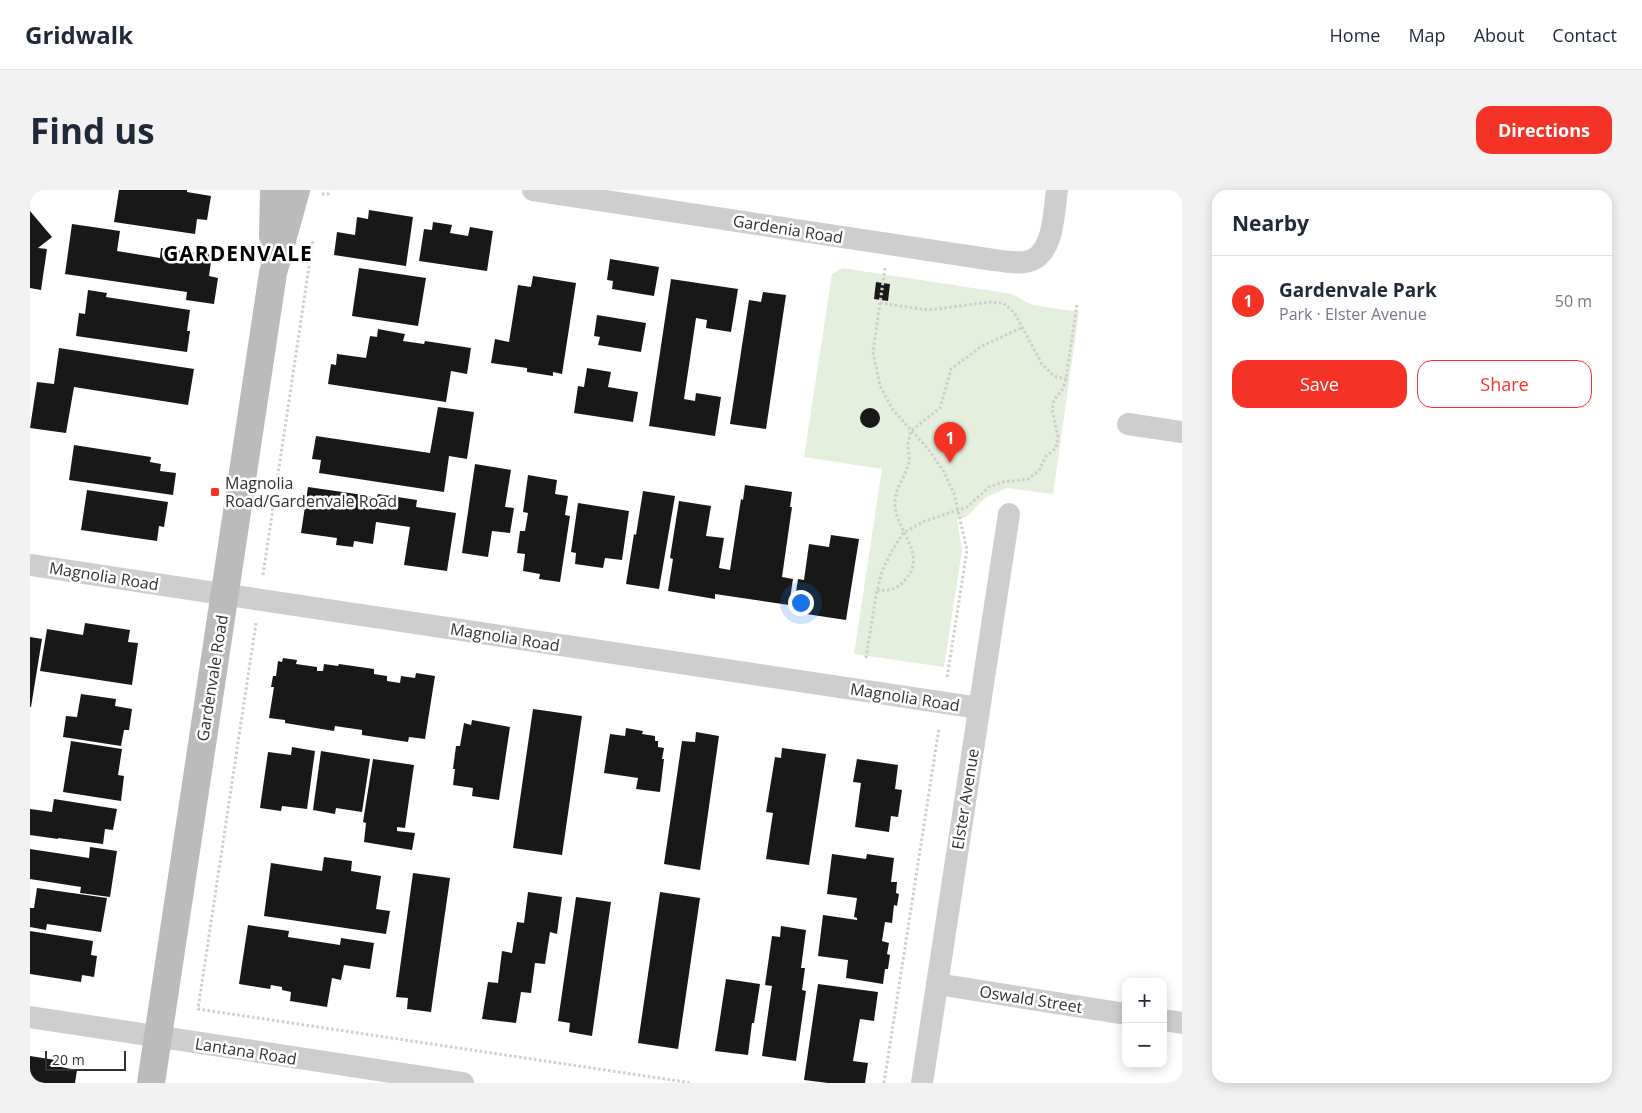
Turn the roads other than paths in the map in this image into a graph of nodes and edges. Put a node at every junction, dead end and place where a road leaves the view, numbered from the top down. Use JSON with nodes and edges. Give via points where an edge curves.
{"nodes":[{"id":1,"x":274,"y":190,"type":"edge"},
{"id":2,"x":533,"y":190,"type":"edge"},
{"id":3,"x":1057,"y":190,"type":"edge"},
{"id":4,"x":308,"y":192,"type":"edge"},
{"id":5,"x":273,"y":273,"type":"junction"},
{"id":6,"x":1128,"y":424,"type":"dead end"},
{"id":7,"x":1182,"y":432,"type":"edge"},
{"id":8,"x":1009,"y":514,"type":"dead end"},
{"id":9,"x":30,"y":565,"type":"edge"},
{"id":10,"x":224,"y":594,"type":"junction"},
{"id":11,"x":979,"y":708,"type":"junction"},
{"id":12,"x":937,"y":984,"type":"junction"},
{"id":13,"x":1122,"y":1013,"type":"edge"},
{"id":14,"x":30,"y":1017,"type":"edge"},
{"id":15,"x":1167,"y":1021,"type":"edge"},
{"id":16,"x":1182,"y":1023,"type":"edge"},
{"id":17,"x":158,"y":1036,"type":"junction"},
{"id":18,"x":151,"y":1083,"type":"edge"},
{"id":19,"x":463,"y":1083,"type":"edge"},
{"id":20,"x":922,"y":1083,"type":"edge"}],
"edges":[{"from":1,"to":5,"type":"street","name":"Gardenvale Road"},
{"from":2,"to":3,"type":"street","name":"Gardenia Road","via":[[1022,262],[1042,254],[1047,245]]},
{"from":4,"to":5,"type":"street","name":"Gardenvale Road"},
{"from":5,"to":10,"type":"street","name":"Gardenvale Road"},
{"from":6,"to":7,"type":"street"},
{"from":8,"to":11,"type":"street","name":"Elster Avenue"},
{"from":9,"to":10,"type":"street","name":"Magnolia Road"},
{"from":10,"to":11,"type":"street","name":"Magnolia Road"},
{"from":10,"to":17,"type":"street","name":"Gardenvale Road"},
{"from":11,"to":12,"type":"street","name":"Elster Avenue"},
{"from":12,"to":13,"type":"street","name":"Oswald Street"},
{"from":12,"to":20,"type":"street","name":"Elster Avenue"},
{"from":14,"to":17,"type":"street","name":"Lantana Road"},
{"from":15,"to":16,"type":"street"},
{"from":17,"to":18,"type":"street","name":"Gardenvale Road"},
{"from":17,"to":19,"type":"street","name":"Lantana Road"}]}
